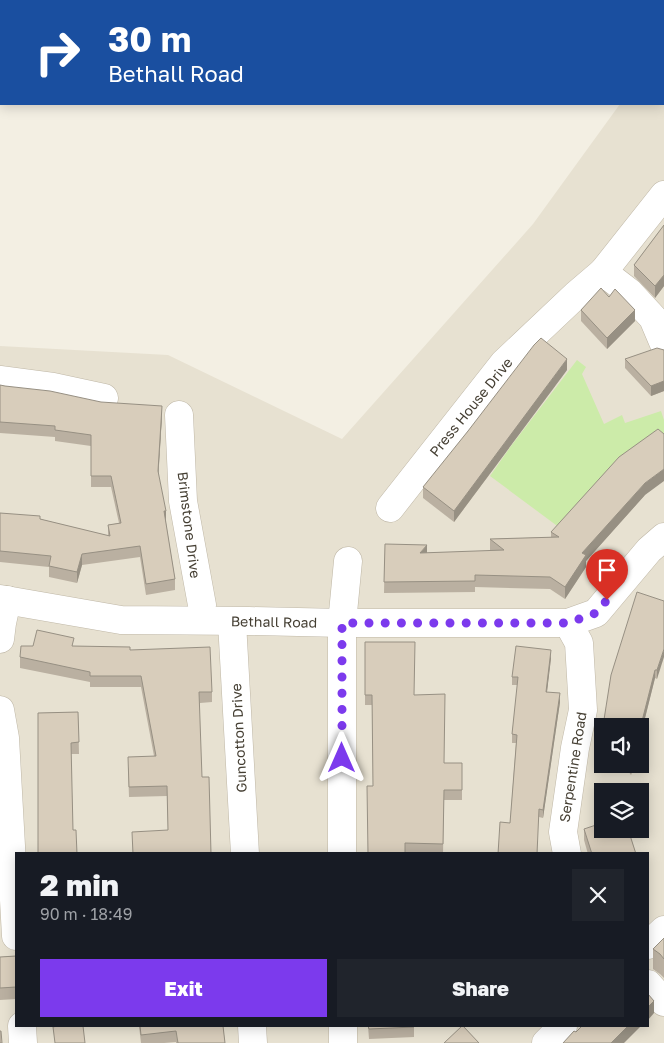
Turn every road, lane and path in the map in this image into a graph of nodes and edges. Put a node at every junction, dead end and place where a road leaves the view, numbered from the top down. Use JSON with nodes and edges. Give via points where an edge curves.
{"nodes":[{"id":1,"x":664,"y":195,"type":"edge"},
{"id":2,"x":603,"y":272,"type":"junction"},
{"id":3,"x":664,"y":344,"type":"edge"},
{"id":4,"x":0,"y":380,"type":"edge"},
{"id":5,"x":104,"y":398,"type":"dead end"},
{"id":6,"x":179,"y":415,"type":"dead end"},
{"id":7,"x":390,"y":508,"type":"dead end"},
{"id":8,"x":664,"y":537,"type":"edge"},
{"id":9,"x":348,"y":561,"type":"dead end"},
{"id":10,"x":4,"y":599,"type":"edge"},
{"id":11,"x":202,"y":605,"type":"dead end"},
{"id":12,"x":232,"y":622,"type":"junction"},
{"id":13,"x":342,"y":623,"type":"junction"},
{"id":14,"x":568,"y":623,"type":"junction"},
{"id":15,"x":0,"y":639,"type":"edge"},
{"id":16,"x":0,"y":710,"type":"edge"},
{"id":17,"x":4,"y":813,"type":"edge"},
{"id":18,"x":245,"y":852,"type":"edge"},
{"id":19,"x":342,"y":852,"type":"edge"},
{"id":20,"x":567,"y":852,"type":"edge"},
{"id":21,"x":15,"y":926,"type":"edge"},
{"id":22,"x":664,"y":930,"type":"edge"},
{"id":23,"x":649,"y":944,"type":"edge"},
{"id":24,"x":649,"y":985,"type":"edge"},
{"id":25,"x":664,"y":1002,"type":"edge"},
{"id":26,"x":22,"y":1027,"type":"edge"},
{"id":27,"x":252,"y":1027,"type":"edge"},
{"id":28,"x":343,"y":1027,"type":"edge"},
{"id":29,"x":562,"y":1027,"type":"edge"},
{"id":30,"x":22,"y":1043,"type":"edge"},
{"id":31,"x":253,"y":1043,"type":"edge"},
{"id":32,"x":343,"y":1043,"type":"edge"},
{"id":33,"x":546,"y":1043,"type":"edge"}],
"edges":[{"from":1,"to":2,"type":"street","name":"Press House Drive"},
{"from":2,"to":3,"type":"street","via":[[629,292],[653,318]]},
{"from":2,"to":7,"type":"street","name":"Press House Drive","via":[[504,363]]},
{"from":4,"to":5,"type":"street"},
{"from":6,"to":11,"type":"street","name":"Brimstone Drive","via":[[184,500]]},
{"from":8,"to":14,"type":"street","name":"Bethall Road","via":[[649,550],[596,613]]},
{"from":9,"to":13,"type":"street"},
{"from":10,"to":12,"type":"street","name":"Bethall Road","via":[[121,620]]},
{"from":10,"to":15,"type":"street"},
{"from":12,"to":13,"type":"street","name":"Bethall Road"},
{"from":12,"to":18,"type":"street","name":"Guncotton Drive"},
{"from":13,"to":14,"type":"street","name":"Bethall Road"},
{"from":13,"to":19,"type":"street"},
{"from":14,"to":20,"type":"street","name":"Serpentine Road","via":[[579,643],[583,710],[562,832]]},
{"from":16,"to":17,"type":"street","via":[[6,738]]},
{"from":17,"to":21,"type":"street"},
{"from":22,"to":23,"type":"street"},
{"from":24,"to":25,"type":"street"},
{"from":26,"to":30,"type":"street"},
{"from":27,"to":31,"type":"street"},
{"from":28,"to":32,"type":"street"},
{"from":29,"to":33,"type":"street"}]}
